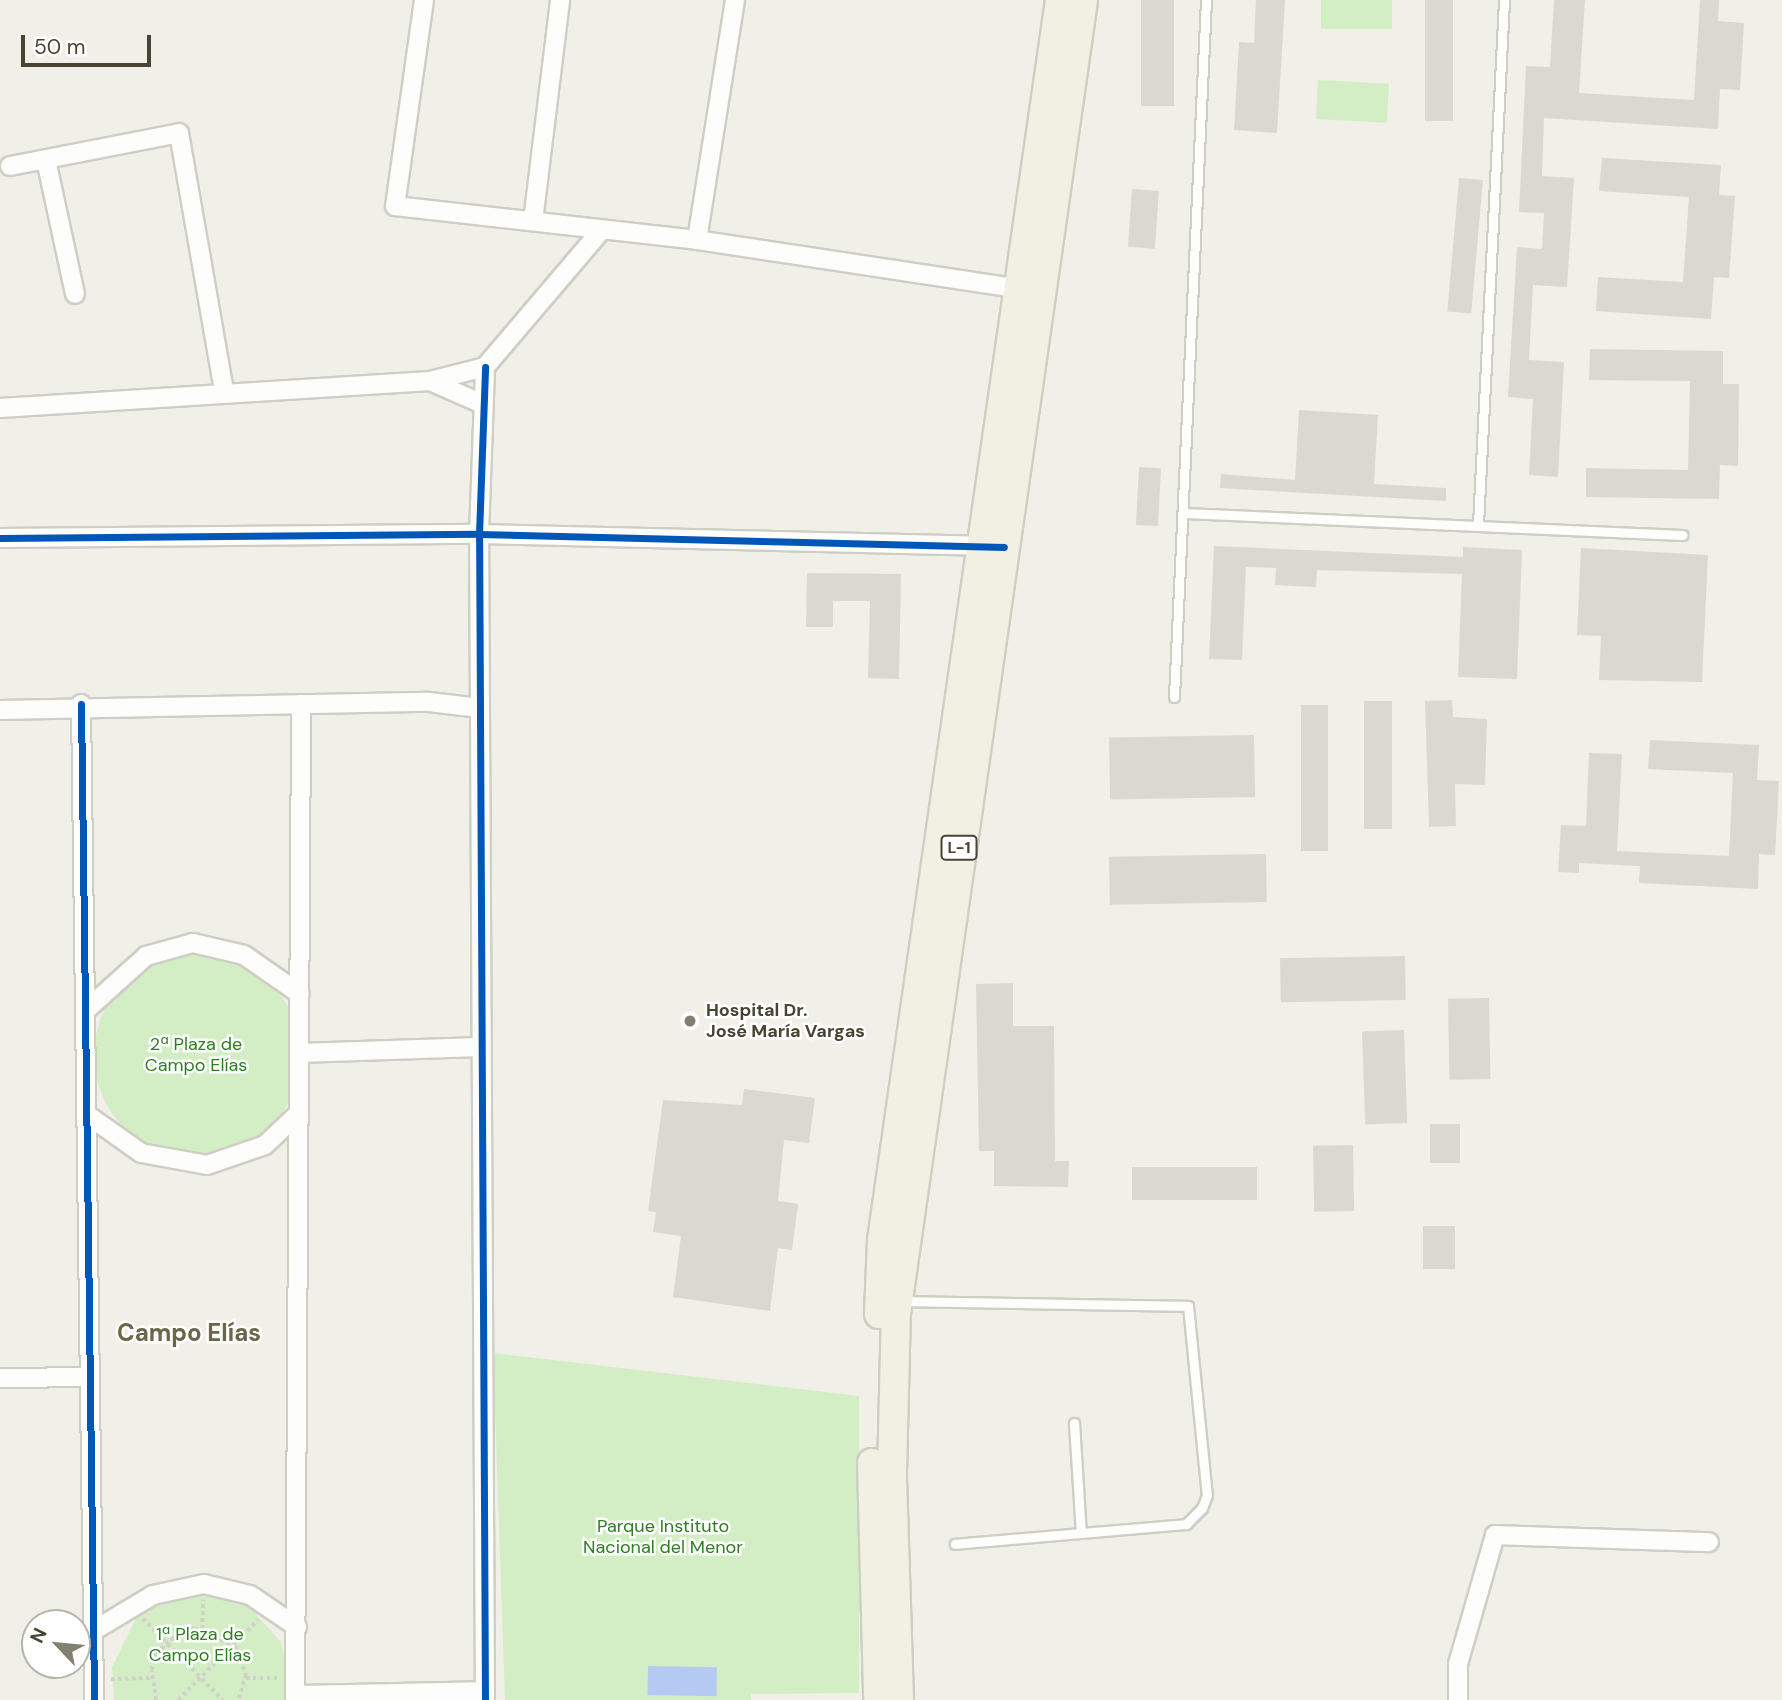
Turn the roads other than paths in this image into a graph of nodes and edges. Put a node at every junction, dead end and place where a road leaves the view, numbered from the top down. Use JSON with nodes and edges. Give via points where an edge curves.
{"nodes":[{"id":1,"x":424,"y":0,"type":"edge"},
{"id":2,"x":560,"y":0,"type":"edge"},
{"id":3,"x":734,"y":0,"type":"edge"},
{"id":4,"x":1060,"y":0,"type":"edge"},
{"id":5,"x":1083,"y":0,"type":"edge"},
{"id":6,"x":1206,"y":0,"type":"edge"},
{"id":7,"x":1504,"y":0,"type":"edge"},
{"id":8,"x":46,"y":160,"type":"junction"},
{"id":9,"x":10,"y":166,"type":"dead end"},
{"id":10,"x":533,"y":221,"type":"junction"},
{"id":11,"x":600,"y":232,"type":"junction"},
{"id":12,"x":697,"y":240,"type":"junction"},
{"id":13,"x":1021,"y":289,"type":"junction"},
{"id":14,"x":75,"y":294,"type":"dead end"},
{"id":15,"x":485,"y":368,"type":"junction"},
{"id":16,"x":430,"y":381,"type":"junction"},
{"id":17,"x":224,"y":391,"type":"junction"},
{"id":18,"x":480,"y":402,"type":"junction"},
{"id":19,"x":0,"y":408,"type":"edge"},
{"id":20,"x":1183,"y":513,"type":"junction"},
{"id":21,"x":1478,"y":525,"type":"junction"},
{"id":22,"x":479,"y":534,"type":"junction"},
{"id":23,"x":1683,"y":536,"type":"dead end"},
{"id":24,"x":0,"y":538,"type":"edge"},
{"id":25,"x":992,"y":546,"type":"junction"},
{"id":26,"x":1174,"y":697,"type":"dead end"},
{"id":27,"x":81,"y":704,"type":"junction"},
{"id":28,"x":301,"y":704,"type":"junction"},
{"id":29,"x":480,"y":708,"type":"junction"},
{"id":30,"x":0,"y":710,"type":"edge"},
{"id":31,"x":300,"y":994,"type":"junction"},
{"id":32,"x":85,"y":1011,"type":"junction"},
{"id":33,"x":479,"y":1047,"type":"junction"},
{"id":34,"x":300,"y":1053,"type":"junction"},
{"id":35,"x":299,"y":1113,"type":"junction"},
{"id":36,"x":86,"y":1114,"type":"junction"},
{"id":37,"x":898,"y":1301,"type":"junction"},
{"id":38,"x":90,"y":1377,"type":"junction"},
{"id":39,"x":0,"y":1378,"type":"edge"},
{"id":40,"x":1074,"y":1423,"type":"dead end"},
{"id":41,"x":1081,"y":1533,"type":"junction"},
{"id":42,"x":1709,"y":1542,"type":"dead end"},
{"id":43,"x":956,"y":1544,"type":"dead end"},
{"id":44,"x":297,"y":1627,"type":"junction"},
{"id":45,"x":93,"y":1631,"type":"junction"},
{"id":46,"x":296,"y":1691,"type":"edge"},
{"id":47,"x":484,"y":1695,"type":"edge"},
{"id":48,"x":94,"y":1700,"type":"edge"},
{"id":49,"x":878,"y":1700,"type":"edge"},
{"id":50,"x":899,"y":1700,"type":"edge"},
{"id":51,"x":1458,"y":1700,"type":"edge"}],
"edges":[{"from":1,"to":10,"type":"street","via":[[395,206]]},
{"from":2,"to":10,"type":"street"},
{"from":3,"to":12,"type":"street"},
{"from":4,"to":13,"type":"main road","number":"L-1"},
{"from":5,"to":25,"type":"main road","number":"L-1"},
{"from":6,"to":20,"type":"lane"},
{"from":7,"to":21,"type":"lane"},
{"from":8,"to":9,"type":"street"},
{"from":8,"to":14,"type":"street"},
{"from":8,"to":17,"type":"street","via":[[179,133]]},
{"from":10,"to":11,"type":"street"},
{"from":11,"to":12,"type":"street"},
{"from":11,"to":15,"type":"street"},
{"from":12,"to":13,"type":"street"},
{"from":13,"to":25,"type":"main road","number":"L-1"},
{"from":15,"to":16,"type":"street"},
{"from":15,"to":18,"type":"street"},
{"from":16,"to":17,"type":"street"},
{"from":16,"to":18,"type":"street"},
{"from":17,"to":19,"type":"street"},
{"from":18,"to":22,"type":"street"},
{"from":20,"to":21,"type":"lane"},
{"from":20,"to":26,"type":"lane"},
{"from":21,"to":23,"type":"lane"},
{"from":22,"to":24,"type":"street"},
{"from":22,"to":25,"type":"street"},
{"from":22,"to":29,"type":"street"},
{"from":25,"to":37,"type":"main road","number":"L-1"},
{"from":25,"to":49,"type":"main road","number":"L-1","via":[[882,1240],[872,1470]]},
{"from":27,"to":28,"type":"street"},
{"from":27,"to":30,"type":"street"},
{"from":27,"to":32,"type":"street"},
{"from":28,"to":29,"type":"street"},
{"from":28,"to":31,"type":"street"},
{"from":29,"to":33,"type":"street"},
{"from":31,"to":32,"type":"street","via":[[244,955],[193,943],[146,956]]},
{"from":31,"to":34,"type":"street"},
{"from":32,"to":36,"type":"street"},
{"from":33,"to":34,"type":"street"},
{"from":33,"to":47,"type":"street"},
{"from":34,"to":35,"type":"street"},
{"from":35,"to":36,"type":"street","via":[[265,1145],[207,1165],[141,1153]]},
{"from":35,"to":44,"type":"street"},
{"from":36,"to":38,"type":"street"},
{"from":37,"to":41,"type":"lane","via":[[1188,1306],[1207,1495],[1202,1508],[1186,1524]]},
{"from":37,"to":50,"type":"main road","number":"L-1","via":[[892,1474]]},
{"from":38,"to":39,"type":"street"},
{"from":38,"to":45,"type":"street"},
{"from":40,"to":41,"type":"lane"},
{"from":41,"to":43,"type":"lane"},
{"from":42,"to":51,"type":"street","via":[[1495,1535],[1458,1664]]},
{"from":44,"to":45,"type":"street","via":[[250,1595],[204,1584],[153,1595]]},
{"from":44,"to":46,"type":"street"},
{"from":45,"to":48,"type":"street"},
{"from":46,"to":47,"type":"street"}]}
